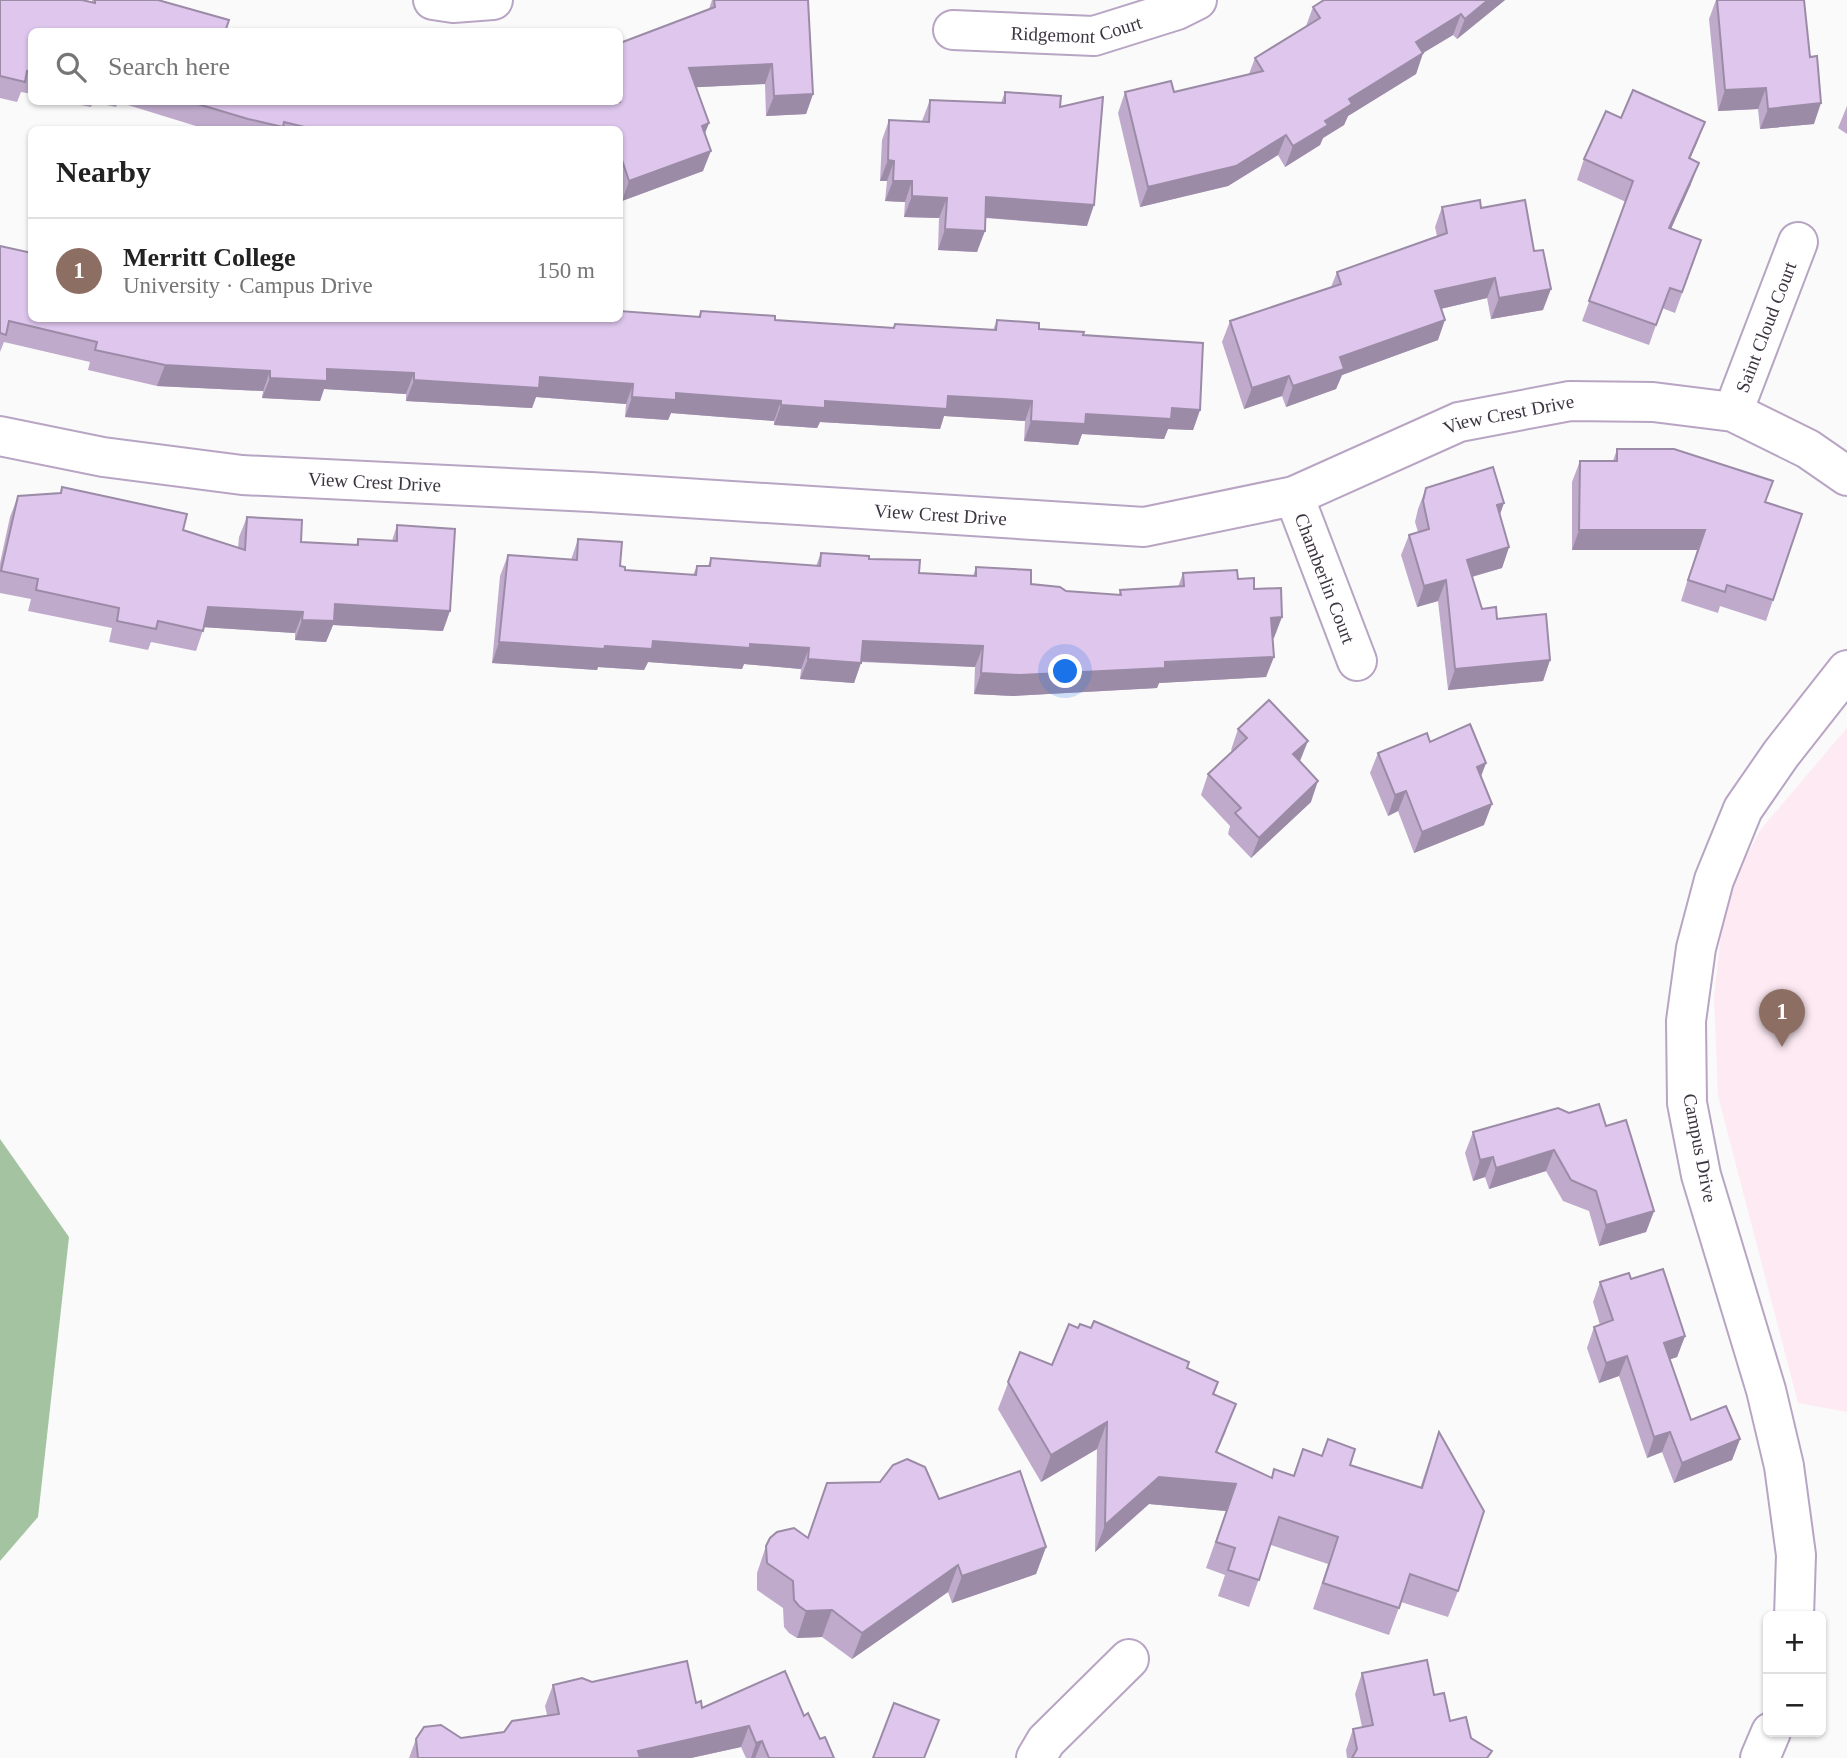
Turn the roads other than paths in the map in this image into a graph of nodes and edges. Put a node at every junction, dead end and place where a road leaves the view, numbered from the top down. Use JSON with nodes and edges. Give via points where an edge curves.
{"nodes":[{"id":1,"x":433,"y":0,"type":"edge"},
{"id":2,"x":493,"y":0,"type":"edge"},
{"id":3,"x":1197,"y":0,"type":"edge"},
{"id":4,"x":953,"y":30,"type":"dead end"},
{"id":5,"x":1798,"y":242,"type":"dead end"},
{"id":6,"x":1733,"y":412,"type":"junction"},
{"id":7,"x":0,"y":436,"type":"edge"},
{"id":8,"x":1847,"y":476,"type":"edge"},
{"id":9,"x":1294,"y":496,"type":"junction"},
{"id":10,"x":1357,"y":661,"type":"dead end"},
{"id":11,"x":1847,"y":670,"type":"edge"},
{"id":12,"x":1794,"y":1611,"type":"edge"},
{"id":13,"x":1129,"y":1659,"type":"dead end"},
{"id":14,"x":1770,"y":1737,"type":"edge"},
{"id":15,"x":1036,"y":1758,"type":"edge"},
{"id":16,"x":1760,"y":1758,"type":"edge"}],
"edges":[{"from":1,"to":2,"type":"street"},
{"from":3,"to":4,"type":"street","name":"Ridgemont Court","via":[[1094,36]]},
{"from":5,"to":6,"type":"street","name":"Saint Cloud Court"},
{"from":6,"to":8,"type":"street","name":"View Crest Drive","via":[[1808,449]]},
{"from":6,"to":9,"type":"street","name":"View Crest Drive","via":[[1653,402],[1570,401],[1459,422]]},
{"from":7,"to":9,"type":"street","name":"View Crest Drive","via":[[103,457],[242,475],[1144,527]]},
{"from":9,"to":10,"type":"street","name":"Chamberlin Court"},
{"from":11,"to":12,"type":"street","name":"Campus Drive","via":[[1743,809],[1710,894],[1696,948],[1686,1021],[1688,1103],[1701,1175],[1766,1390],[1784,1466],[1796,1555]]},
{"from":13,"to":15,"type":"street","via":[[1046,1741]]},
{"from":14,"to":16,"type":"street"}]}
